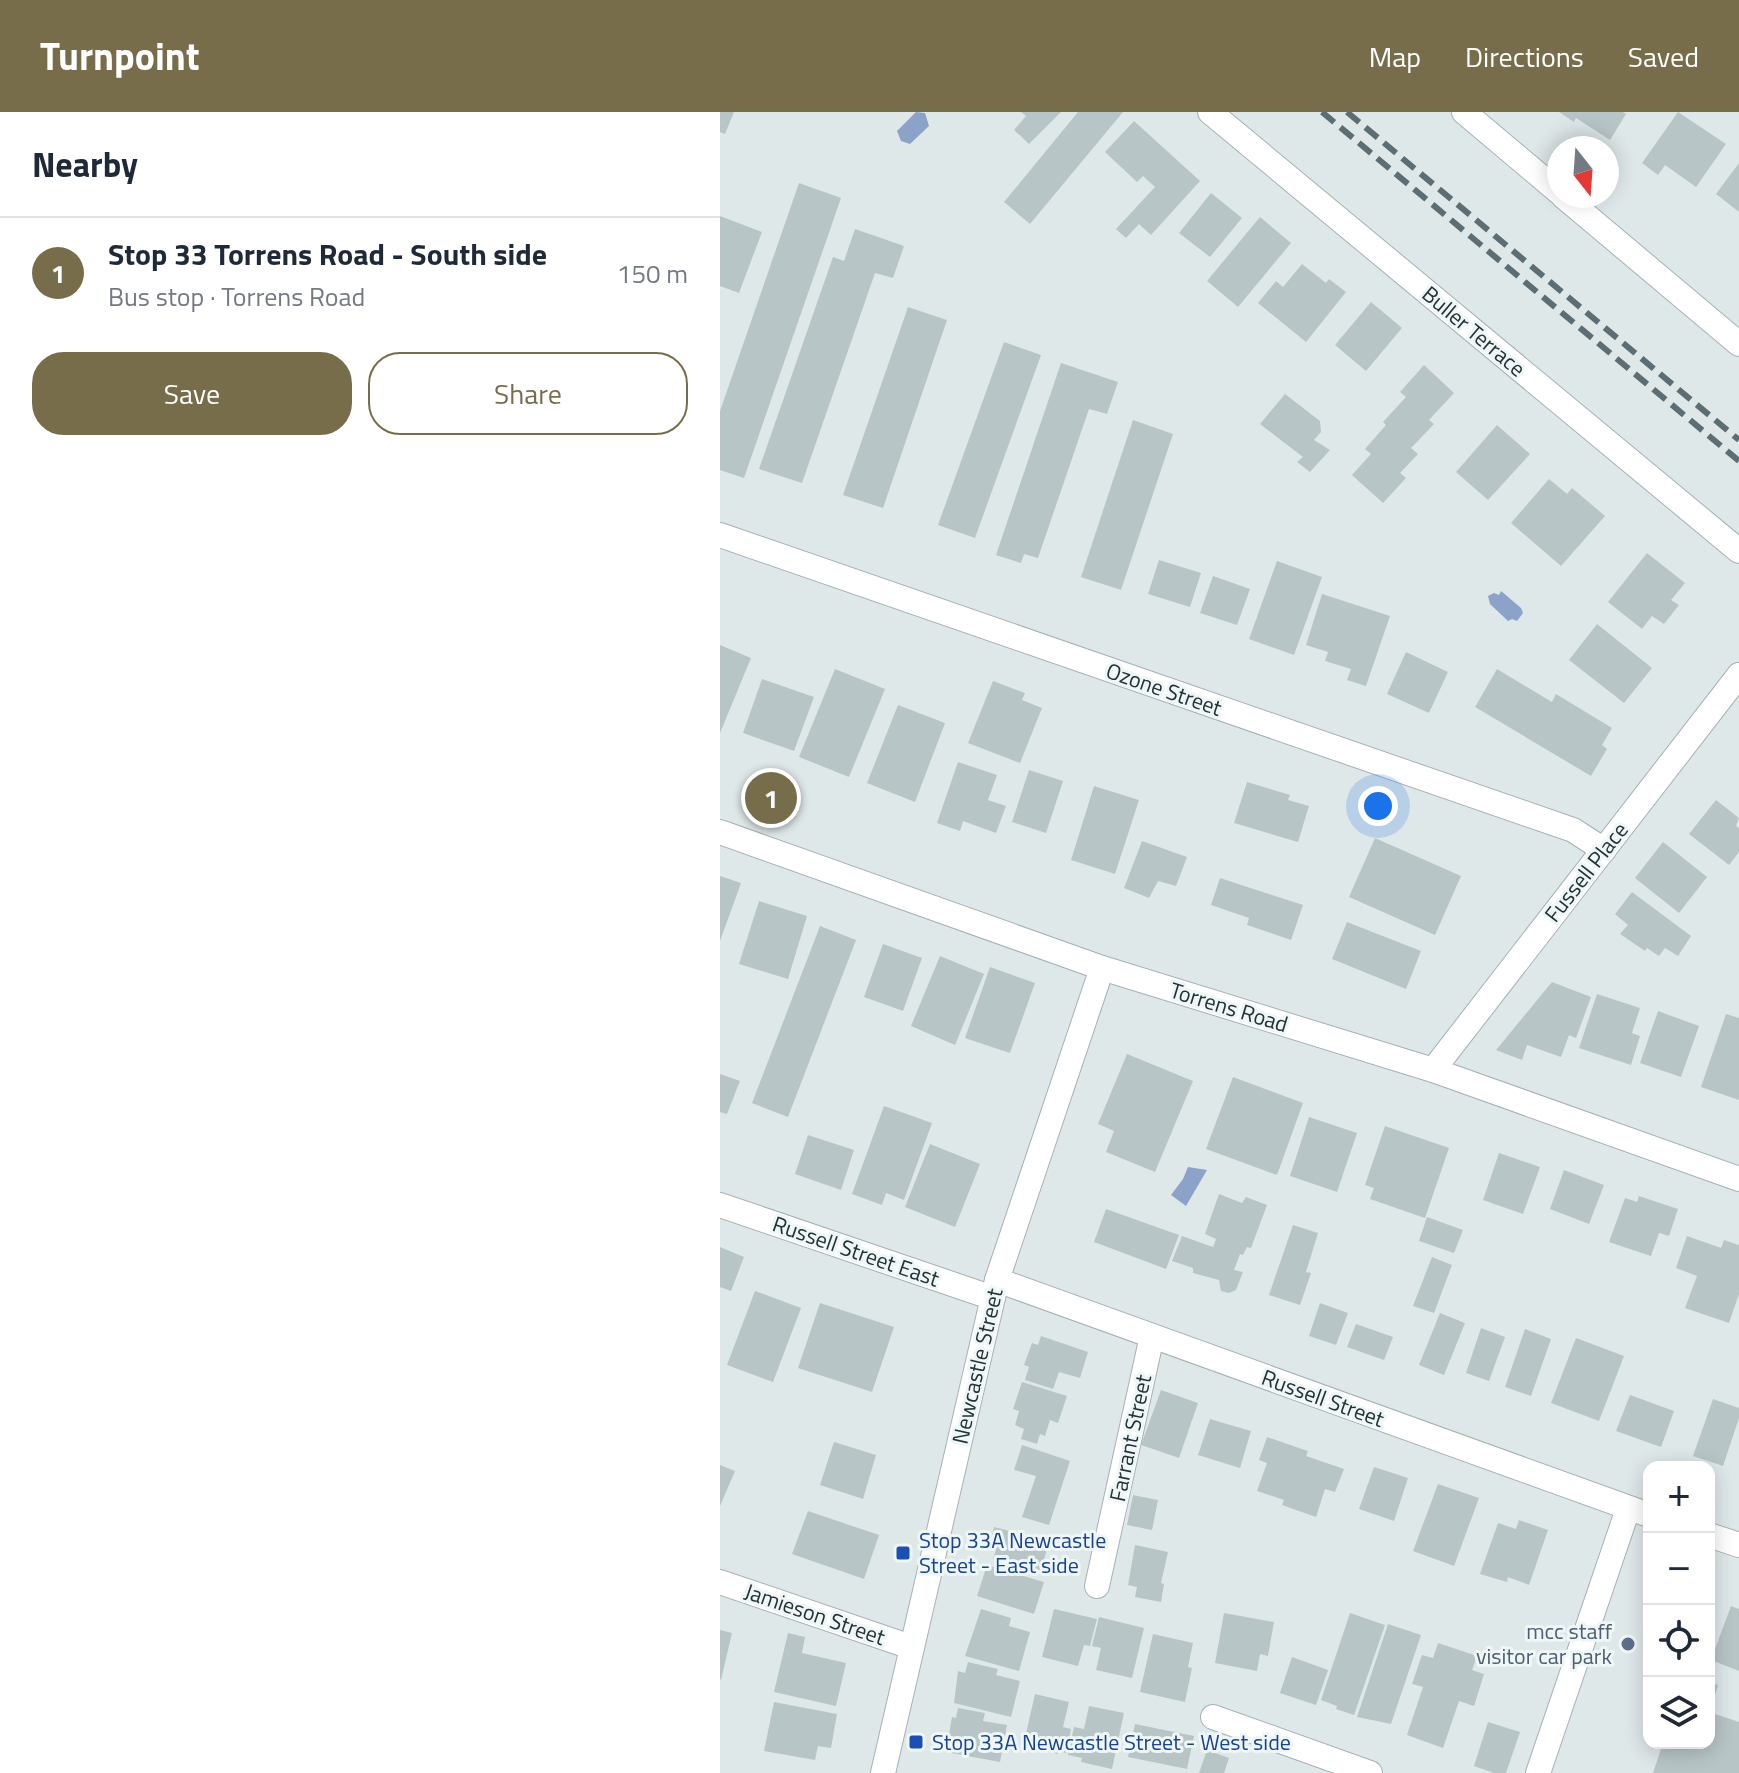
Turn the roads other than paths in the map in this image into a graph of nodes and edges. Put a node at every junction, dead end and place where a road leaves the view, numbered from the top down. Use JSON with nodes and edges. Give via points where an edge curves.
{"nodes":[{"id":1,"x":1210,"y":112,"type":"edge"},
{"id":2,"x":1464,"y":112,"type":"edge"},
{"id":3,"x":1547,"y":182,"type":"edge"},
{"id":4,"x":1578,"y":208,"type":"edge"},
{"id":5,"x":1739,"y":344,"type":"edge"},
{"id":6,"x":720,"y":535,"type":"edge"},
{"id":7,"x":1739,"y":551,"type":"edge"},
{"id":8,"x":1739,"y":675,"type":"edge"},
{"id":9,"x":720,"y":832,"type":"edge"},
{"id":10,"x":1604,"y":850,"type":"junction"},
{"id":11,"x":1102,"y":968,"type":"junction"},
{"id":12,"x":1433,"y":1070,"type":"junction"},
{"id":13,"x":1739,"y":1179,"type":"edge"},
{"id":14,"x":720,"y":1205,"type":"edge"},
{"id":15,"x":995,"y":1289,"type":"junction"},
{"id":16,"x":1152,"y":1336,"type":"junction"},
{"id":17,"x":1639,"y":1512,"type":"edge"},
{"id":18,"x":1715,"y":1537,"type":"edge"},
{"id":19,"x":1739,"y":1545,"type":"edge"},
{"id":20,"x":720,"y":1582,"type":"edge"},
{"id":21,"x":1097,"y":1586,"type":"dead end"},
{"id":22,"x":911,"y":1647,"type":"junction"},
{"id":23,"x":1213,"y":1717,"type":"dead end"},
{"id":24,"x":886,"y":1772,"type":"edge"},
{"id":25,"x":1370,"y":1773,"type":"edge"},
{"id":26,"x":1538,"y":1773,"type":"edge"}],
"edges":[{"from":1,"to":7,"type":"street","name":"Buller Terrace"},
{"from":2,"to":3,"type":"street"},
{"from":4,"to":5,"type":"street"},
{"from":6,"to":10,"type":"street","name":"Ozone Street","via":[[1573,830]]},
{"from":8,"to":10,"type":"street","name":"Fussell Place"},
{"from":9,"to":11,"type":"street","name":"Torrens Road"},
{"from":10,"to":12,"type":"street","name":"Fussell Place"},
{"from":11,"to":12,"type":"street","name":"Torrens Road"},
{"from":11,"to":15,"type":"street","name":"Newcastle Street"},
{"from":12,"to":13,"type":"street","name":"Torrens Road"},
{"from":14,"to":15,"type":"street","name":"Russell Street East"},
{"from":15,"to":16,"type":"street","name":"Russell Street"},
{"from":15,"to":22,"type":"street","name":"Newcastle Street"},
{"from":16,"to":17,"type":"street","name":"Russell Street"},
{"from":16,"to":21,"type":"street","name":"Farrant Street"},
{"from":17,"to":26,"type":"street"},
{"from":18,"to":19,"type":"street"},
{"from":20,"to":22,"type":"street","name":"Jamieson Street"},
{"from":22,"to":24,"type":"street","name":"Newcastle Street"},
{"from":23,"to":25,"type":"street"}]}
